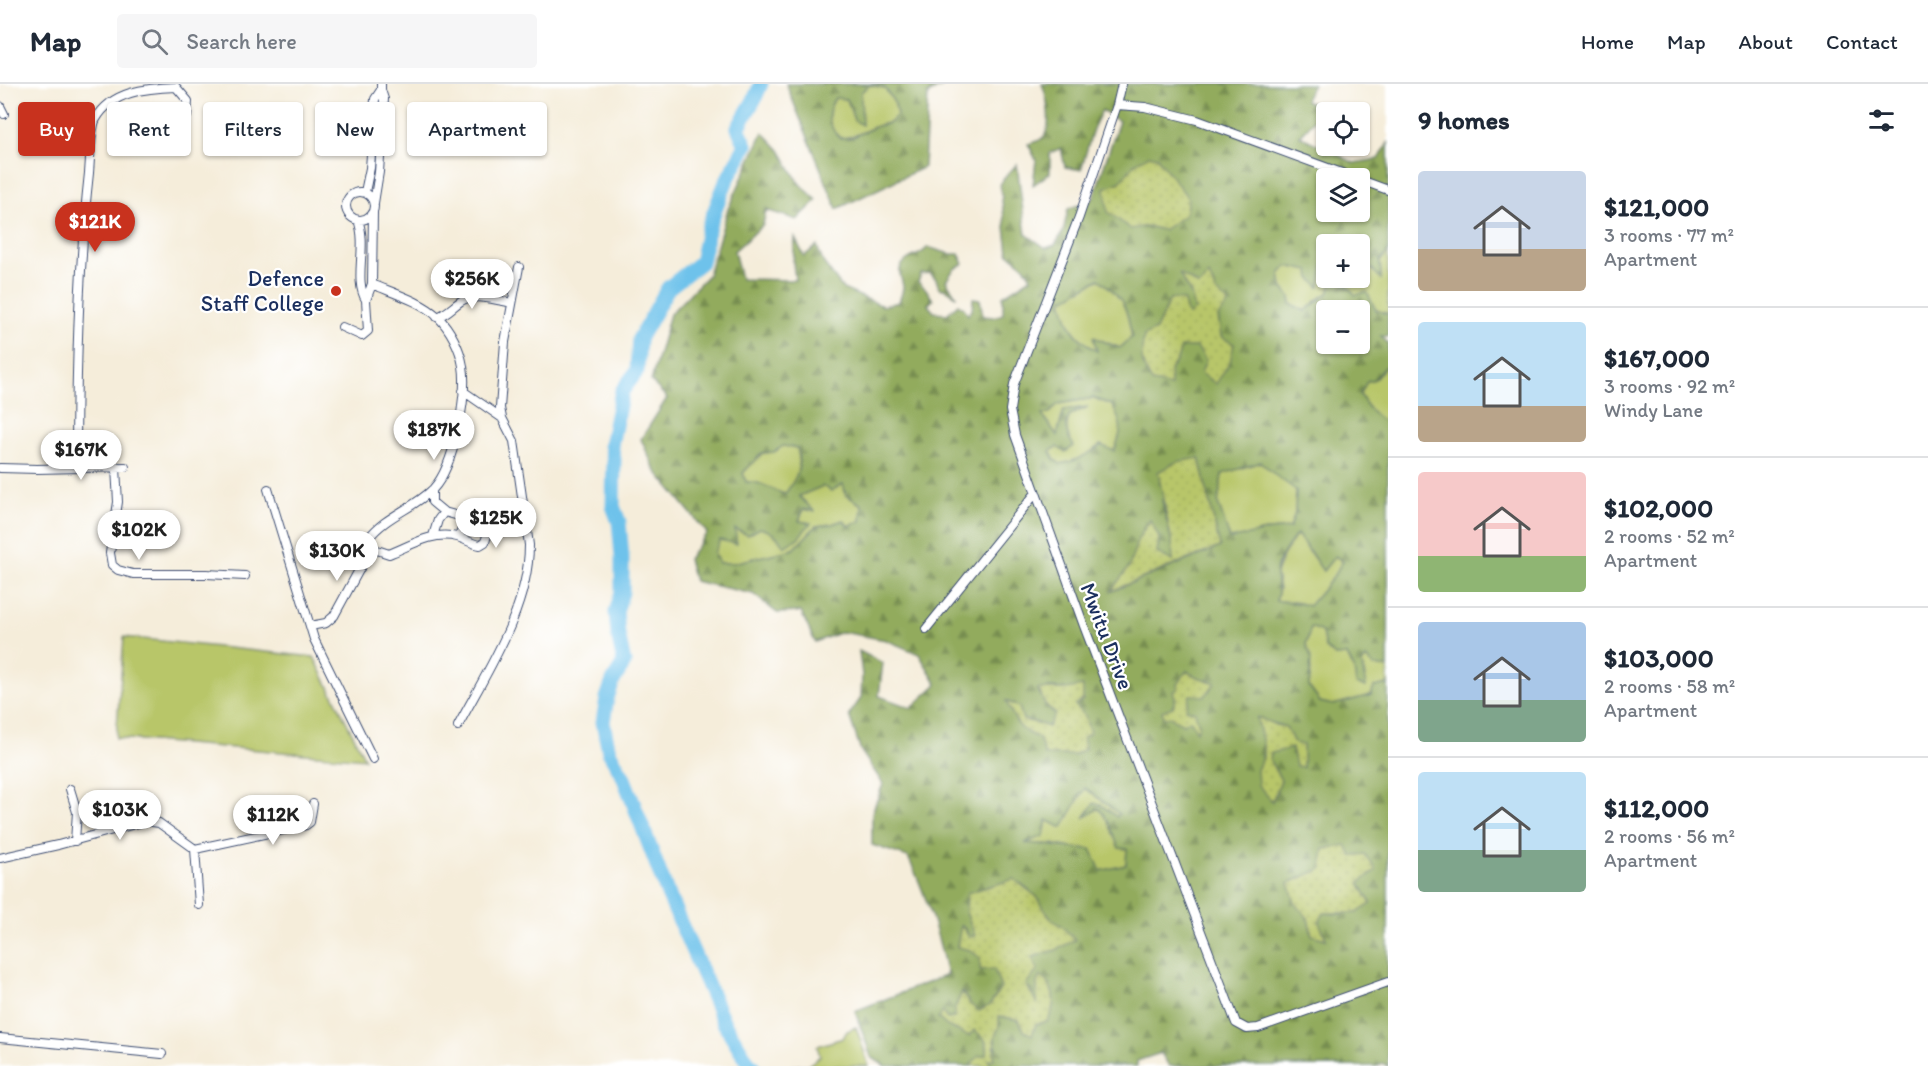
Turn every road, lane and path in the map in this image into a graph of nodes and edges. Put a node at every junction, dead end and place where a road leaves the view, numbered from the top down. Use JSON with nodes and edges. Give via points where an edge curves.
{"nodes":[{"id":1,"x":1122,"y":84,"type":"edge"},
{"id":2,"x":381,"y":87,"type":"edge"},
{"id":3,"x":112,"y":102,"type":"edge"},
{"id":4,"x":188,"y":102,"type":"edge"},
{"id":5,"x":1117,"y":105,"type":"junction"},
{"id":6,"x":107,"y":106,"type":"edge"},
{"id":7,"x":1388,"y":190,"type":"edge"},
{"id":8,"x":365,"y":192,"type":"junction"},
{"id":9,"x":374,"y":203,"type":"junction"},
{"id":10,"x":373,"y":212,"type":"junction"},
{"id":11,"x":358,"y":220,"type":"junction"},
{"id":12,"x":519,"y":267,"type":"dead end"},
{"id":13,"x":372,"y":284,"type":"junction"},
{"id":14,"x":366,"y":300,"type":"junction"},
{"id":15,"x":512,"y":303,"type":"junction"},
{"id":16,"x":437,"y":316,"type":"junction"},
{"id":17,"x":342,"y":327,"type":"dead end"},
{"id":18,"x":464,"y":391,"type":"junction"},
{"id":19,"x":502,"y":418,"type":"junction"},
{"id":20,"x":0,"y":468,"type":"edge"},
{"id":21,"x":76,"y":468,"type":"junction"},
{"id":22,"x":268,"y":489,"type":"dead end"},
{"id":23,"x":432,"y":490,"type":"junction"},
{"id":24,"x":1035,"y":494,"type":"junction"},
{"id":25,"x":444,"y":512,"type":"junction"},
{"id":26,"x":466,"y":519,"type":"junction"},
{"id":27,"x":433,"y":536,"type":"junction"},
{"id":28,"x":459,"y":537,"type":"junction"},
{"id":29,"x":371,"y":548,"type":"junction"},
{"id":30,"x":245,"y":576,"type":"dead end"},
{"id":31,"x":310,"y":626,"type":"junction"},
{"id":32,"x":926,"y":629,"type":"dead end"},
{"id":33,"x":458,"y":726,"type":"dead end"},
{"id":34,"x":373,"y":759,"type":"dead end"},
{"id":35,"x":70,"y":789,"type":"dead end"},
{"id":36,"x":313,"y":804,"type":"dead end"},
{"id":37,"x":75,"y":841,"type":"junction"},
{"id":38,"x":195,"y":849,"type":"junction"},
{"id":39,"x":0,"y":858,"type":"edge"},
{"id":40,"x":199,"y":905,"type":"dead end"},
{"id":41,"x":1388,"y":982,"type":"edge"},
{"id":42,"x":0,"y":1038,"type":"edge"},
{"id":43,"x":162,"y":1054,"type":"dead end"}],
"edges":[{"from":1,"to":5,"type":"street","name":"Mwitu Drive"},
{"from":2,"to":8,"type":"street","via":[[375,99]]},
{"from":2,"to":9,"type":"street","via":[[384,99]]},
{"from":3,"to":4,"type":"street","via":[[126,93],[153,87],[176,87]]},
{"from":5,"to":7,"type":"street","via":[[1145,107],[1197,120]]},
{"from":5,"to":24,"type":"street","name":"Mwitu Drive","via":[[1079,217],[1014,384],[1010,410],[1014,435]]},
{"from":6,"to":21,"type":"street","via":[[94,121],[86,201],[76,342]]},
{"from":8,"to":9,"type":"street"},
{"from":8,"to":11,"type":"street","via":[[353,193],[345,203],[348,214]]},
{"from":9,"to":10,"type":"street"},
{"from":10,"to":11,"type":"street"},
{"from":10,"to":13,"type":"street"},
{"from":11,"to":14,"type":"street","via":[[363,234],[361,292]]},
{"from":12,"to":15,"type":"street"},
{"from":13,"to":14,"type":"street"},
{"from":13,"to":16,"type":"street"},
{"from":14,"to":17,"type":"street","via":[[368,331],[362,336]]},
{"from":15,"to":16,"type":"street","via":[[470,297]]},
{"from":15,"to":19,"type":"street","via":[[501,386]]},
{"from":16,"to":18,"type":"street","via":[[461,358]]},
{"from":18,"to":19,"type":"street"},
{"from":18,"to":23,"type":"street","via":[[452,450],[441,479]]},
{"from":19,"to":33,"type":"street","via":[[511,431],[516,450],[529,562],[509,630]]},
{"from":20,"to":21,"type":"street"},
{"from":21,"to":30,"type":"street","via":[[121,467],[110,553],[112,565],[118,570],[133,574]]},
{"from":22,"to":31,"type":"street"},
{"from":23,"to":25,"type":"street","via":[[432,502]]},
{"from":23,"to":29,"type":"street","via":[[376,528],[368,539]]},
{"from":24,"to":32,"type":"street"},
{"from":24,"to":41,"type":"street","name":"Mwitu Drive","via":[[1236,1023],[1247,1029],[1258,1028]]},
{"from":25,"to":26,"type":"street"},
{"from":25,"to":27,"type":"street"},
{"from":26,"to":28,"type":"street"},
{"from":26,"to":28,"type":"street","via":[[481,522],[489,529],[485,542],[480,546]]},
{"from":27,"to":28,"type":"street"},
{"from":27,"to":29,"type":"street","via":[[389,554]]},
{"from":29,"to":31,"type":"street","via":[[334,616],[326,623]]},
{"from":31,"to":34,"type":"street"},
{"from":35,"to":37,"type":"street","via":[[76,812]]},
{"from":36,"to":38,"type":"street","via":[[306,825]]},
{"from":37,"to":38,"type":"street","via":[[152,821]]},
{"from":37,"to":39,"type":"street"},
{"from":38,"to":40,"type":"street"},
{"from":42,"to":43,"type":"street"}]}
